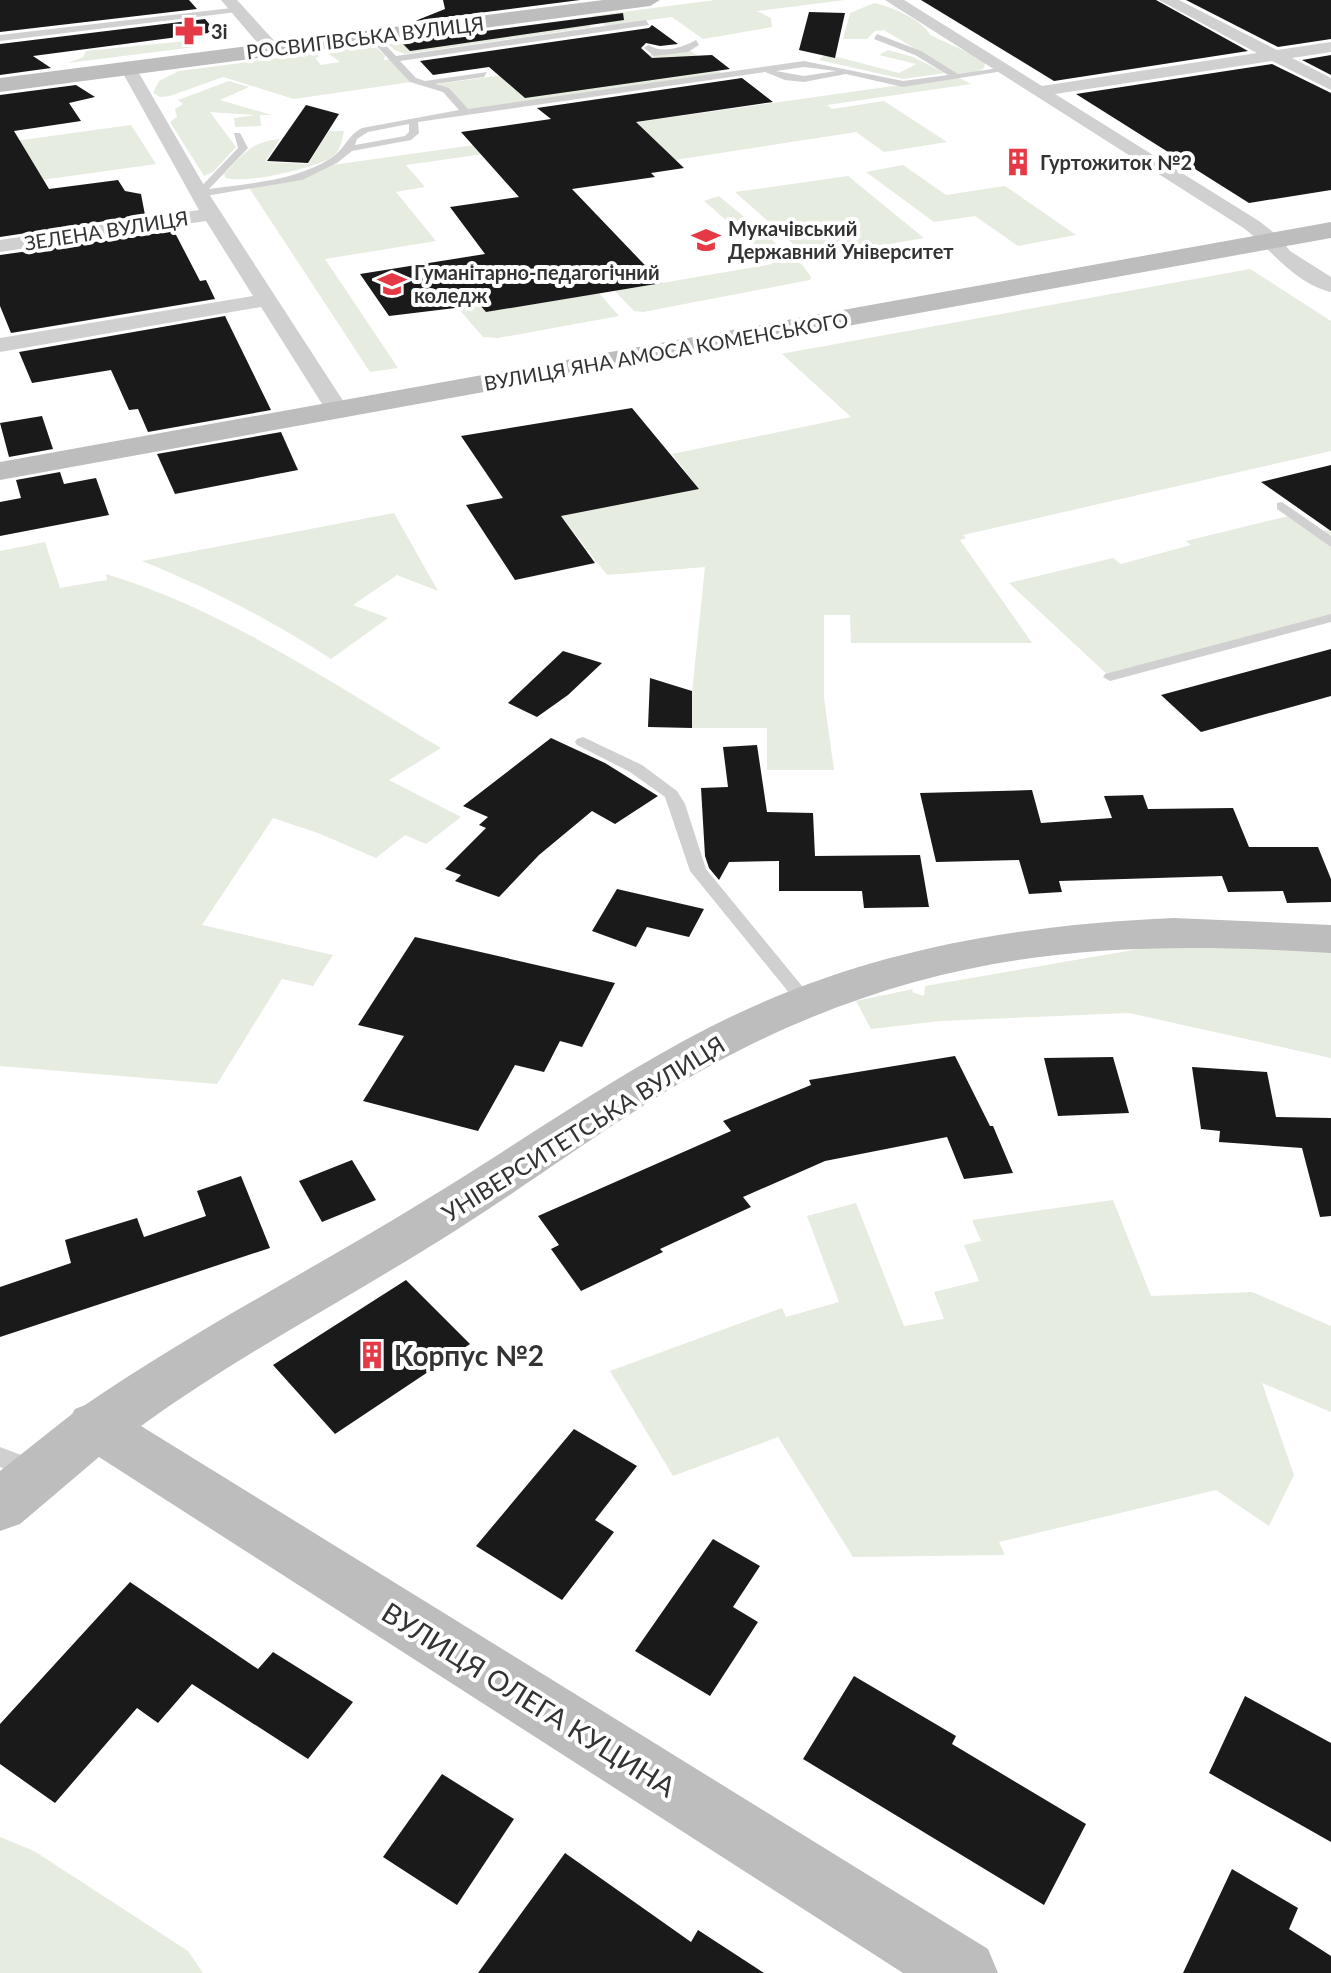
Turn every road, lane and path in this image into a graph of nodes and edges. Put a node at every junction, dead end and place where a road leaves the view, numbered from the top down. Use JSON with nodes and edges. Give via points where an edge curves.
{"nodes":[{"id":1,"x":650,"y":0,"type":"edge"},
{"id":2,"x":893,"y":0,"type":"edge"},
{"id":3,"x":1167,"y":0,"type":"edge"},
{"id":4,"x":233,"y":4,"type":"edge"},
{"id":5,"x":646,"y":23,"type":"dead end"},
{"id":6,"x":372,"y":36,"type":"junction"},
{"id":7,"x":877,"y":37,"type":"dead end"},
{"id":8,"x":0,"y":38,"type":"edge"},
{"id":9,"x":696,"y":43,"type":"dead end"},
{"id":10,"x":1331,"y":47,"type":"edge"},
{"id":11,"x":648,"y":48,"type":"dead end"},
{"id":12,"x":272,"y":49,"type":"junction"},
{"id":13,"x":1275,"y":55,"type":"junction"},
{"id":14,"x":394,"y":59,"type":"junction"},
{"id":15,"x":128,"y":68,"type":"junction"},
{"id":16,"x":765,"y":69,"type":"junction"},
{"id":17,"x":1006,"y":70,"type":"junction"},
{"id":18,"x":847,"y":71,"type":"junction"},
{"id":19,"x":484,"y":74,"type":"dead end"},
{"id":20,"x":957,"y":77,"type":"junction"},
{"id":21,"x":422,"y":83,"type":"junction"},
{"id":22,"x":0,"y":85,"type":"edge"},
{"id":23,"x":1331,"y":85,"type":"edge"},
{"id":24,"x":1040,"y":91,"type":"junction"},
{"id":25,"x":0,"y":102,"type":"edge"},
{"id":26,"x":466,"y":112,"type":"junction"},
{"id":27,"x":413,"y":120,"type":"junction"},
{"id":28,"x":237,"y":135,"type":"dead end"},
{"id":29,"x":349,"y":149,"type":"junction"},
{"id":30,"x":199,"y":194,"type":"junction"},
{"id":31,"x":212,"y":214,"type":"junction"},
{"id":32,"x":1331,"y":230,"type":"edge"},
{"id":33,"x":1271,"y":240,"type":"junction"},
{"id":34,"x":0,"y":246,"type":"edge"},
{"id":35,"x":1331,"y":286,"type":"edge"},
{"id":36,"x":265,"y":300,"type":"junction"},
{"id":37,"x":0,"y":345,"type":"edge"},
{"id":38,"x":337,"y":410,"type":"junction"},
{"id":39,"x":0,"y":471,"type":"edge"},
{"id":40,"x":1282,"y":506,"type":"dead end"},
{"id":41,"x":1331,"y":543,"type":"edge"},
{"id":42,"x":1331,"y":618,"type":"edge"},
{"id":43,"x":1110,"y":677,"type":"dead end"},
{"id":44,"x":583,"y":742,"type":"dead end"},
{"id":45,"x":1331,"y":939,"type":"edge"},
{"id":46,"x":805,"y":1001,"type":"junction"},
{"id":47,"x":94,"y":1425,"type":"junction"},
{"id":48,"x":12,"y":1478,"type":"edge"},
{"id":49,"x":964,"y":1973,"type":"edge"}],
"edges":[{"from":1,"to":6,"type":"street","name":"РОСВИГІВСЬКА ВУЛИЦЯ"},
{"from":2,"to":17,"type":"street"},
{"from":3,"to":13,"type":"street"},
{"from":4,"to":8,"type":"lane"},
{"from":4,"to":12,"type":"street"},
{"from":5,"to":14,"type":"lane"},
{"from":6,"to":12,"type":"street","name":"РОСВИГІВСЬКА ВУЛИЦЯ"},
{"from":6,"to":14,"type":"lane"},
{"from":7,"to":20,"type":"lane","via":[[918,53]]},
{"from":9,"to":11,"type":"lane","via":[[654,53]]},
{"from":10,"to":13,"type":"street"},
{"from":12,"to":15,"type":"street","name":"РОСВИГІВСЬКА ВУЛИЦЯ"},
{"from":13,"to":23,"type":"street"},
{"from":13,"to":24,"type":"street"},
{"from":14,"to":21,"type":"lane"},
{"from":15,"to":22,"type":"street","name":"РОСВИГІВСЬКА ВУЛИЦЯ"},
{"from":15,"to":25,"type":"street","name":"РОСВИГІВСЬКА ВУЛИЦЯ","via":[[95,81]]},
{"from":15,"to":30,"type":"street"},
{"from":16,"to":18,"type":"lane","via":[[804,64]]},
{"from":16,"to":18,"type":"lane","via":[[797,80]]},
{"from":16,"to":26,"type":"lane"},
{"from":17,"to":20,"type":"lane"},
{"from":17,"to":24,"type":"street"},
{"from":18,"to":20,"type":"lane","via":[[903,84]]},
{"from":19,"to":21,"type":"lane"},
{"from":21,"to":26,"type":"lane","via":[[446,90]]},
{"from":24,"to":33,"type":"street"},
{"from":26,"to":27,"type":"lane"},
{"from":27,"to":29,"type":"lane","via":[[365,130],[353,137]]},
{"from":27,"to":29,"type":"lane","via":[[414,133],[408,138]]},
{"from":28,"to":30,"type":"lane","via":[[243,148]]},
{"from":29,"to":30,"type":"lane","via":[[298,178]]},
{"from":30,"to":31,"type":"street"},
{"from":31,"to":34,"type":"street","name":"ЗЕЛЕНА ВУЛИЦЯ"},
{"from":31,"to":36,"type":"street"},
{"from":32,"to":33,"type":"street","name":"ВУЛИЦЯ ЯНА АМОСА КОМЕНСЬКОГО"},
{"from":33,"to":35,"type":"street","via":[[1283,255]]},
{"from":33,"to":38,"type":"street","name":"ВУЛИЦЯ ЯНА АМОСА КОМЕНСЬКОГО"},
{"from":36,"to":37,"type":"street"},
{"from":36,"to":38,"type":"street"},
{"from":38,"to":39,"type":"street","name":"ВУЛИЦЯ ЯНА АМОСА КОМЕНСЬКОГО"},
{"from":40,"to":41,"type":"lane"},
{"from":42,"to":43,"type":"lane"},
{"from":44,"to":46,"type":"lane","via":[[666,787],[677,801],[698,871]]},
{"from":45,"to":46,"type":"street","name":"УНІВЕРСИТЕТСЬКА ВУЛИЦЯ","via":[[1158,931],[1062,937],[928,961],[859,979]]},
{"from":46,"to":47,"type":"street","name":"УНІВЕРСИТЕТСЬКА ВУЛИЦЯ","via":[[726,1038],[624,1097],[457,1206]]},
{"from":47,"to":48,"type":"street","name":"УНІВЕРСИТЕТСЬКА ВУЛИЦЯ"},
{"from":47,"to":49,"type":"street","name":"ВУЛИЦЯ ОЛЕГА КУЦИНА"}]}
